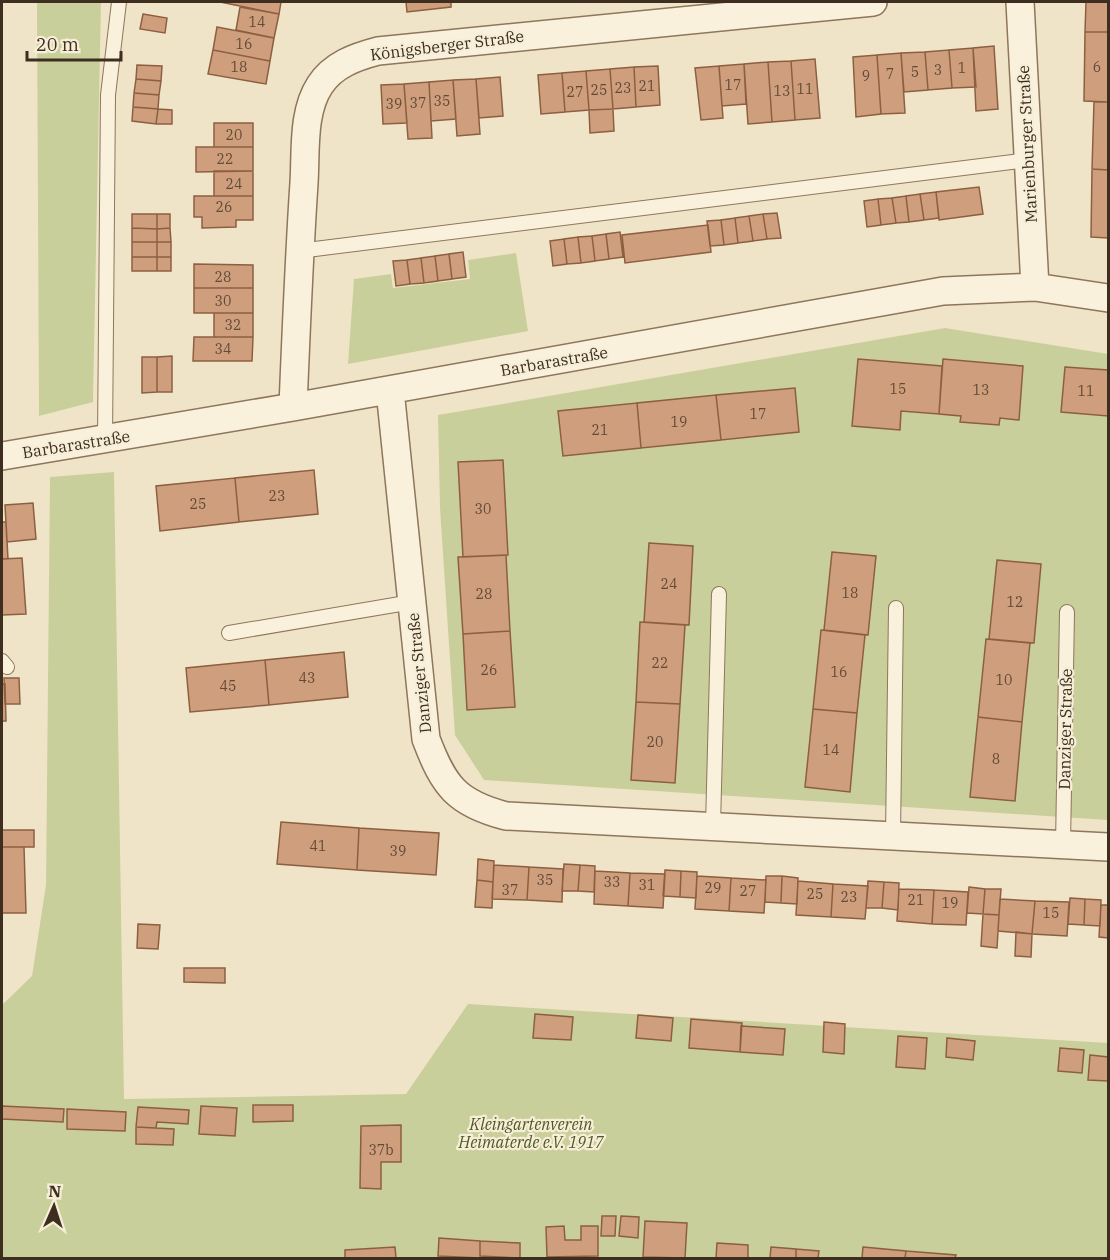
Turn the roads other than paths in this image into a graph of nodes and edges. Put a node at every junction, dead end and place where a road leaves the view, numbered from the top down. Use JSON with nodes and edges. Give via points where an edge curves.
{"nodes":[{"id":1,"x":119,"y":2,"type":"edge"},
{"id":2,"x":873,"y":2,"type":"edge"},
{"id":3,"x":1020,"y":2,"type":"edge"},
{"id":4,"x":1028,"y":160,"type":"junction"},
{"id":5,"x":299,"y":251,"type":"junction"},
{"id":6,"x":1035,"y":287,"type":"junction"},
{"id":7,"x":1108,"y":298,"type":"edge"},
{"id":8,"x":390,"y":390,"type":"junction"},
{"id":9,"x":293,"y":407,"type":"junction"},
{"id":10,"x":105,"y":440,"type":"junction"},
{"id":11,"x":2,"y":456,"type":"edge"},
{"id":12,"x":719,"y":594,"type":"dead end"},
{"id":13,"x":412,"y":602,"type":"junction"},
{"id":14,"x":896,"y":608,"type":"dead end"},
{"id":15,"x":1067,"y":612,"type":"dead end"},
{"id":16,"x":229,"y":633,"type":"dead end"},
{"id":17,"x":713,"y":826,"type":"junction"},
{"id":18,"x":893,"y":836,"type":"junction"},
{"id":19,"x":1064,"y":845,"type":"junction"},
{"id":20,"x":1108,"y":847,"type":"edge"}],
"edges":[{"from":1,"to":10,"type":"lane","via":[[108,95]]},
{"from":2,"to":5,"type":"street","name":"Königsberger Straße","via":[[378,51],[352,57],[320,85],[309,107]]},
{"from":3,"to":4,"type":"street","name":"Marienburger Straße"},
{"from":4,"to":5,"type":"lane"},
{"from":4,"to":6,"type":"street","name":"Marienburger Straße"},
{"from":5,"to":9,"type":"street","name":"Königsberger Straße"},
{"from":6,"to":7,"type":"street","name":"Barbarastraße"},
{"from":6,"to":8,"type":"street","name":"Barbarastraße","via":[[943,291]]},
{"from":8,"to":9,"type":"street","name":"Barbarastraße"},
{"from":8,"to":13,"type":"street","name":"Danziger Straße"},
{"from":9,"to":10,"type":"street","name":"Barbarastraße"},
{"from":10,"to":11,"type":"street","name":"Barbarastraße"},
{"from":12,"to":17,"type":"lane"},
{"from":13,"to":16,"type":"lane"},
{"from":13,"to":17,"type":"street","name":"Danziger Straße","via":[[426,739],[438,771],[476,808],[506,816]]},
{"from":14,"to":18,"type":"lane"},
{"from":15,"to":19,"type":"lane","name":"Danziger Straße"},
{"from":17,"to":18,"type":"street","name":"Danziger Straße"},
{"from":18,"to":19,"type":"street","name":"Danziger Straße"},
{"from":19,"to":20,"type":"street","name":"Danziger Straße"}]}
